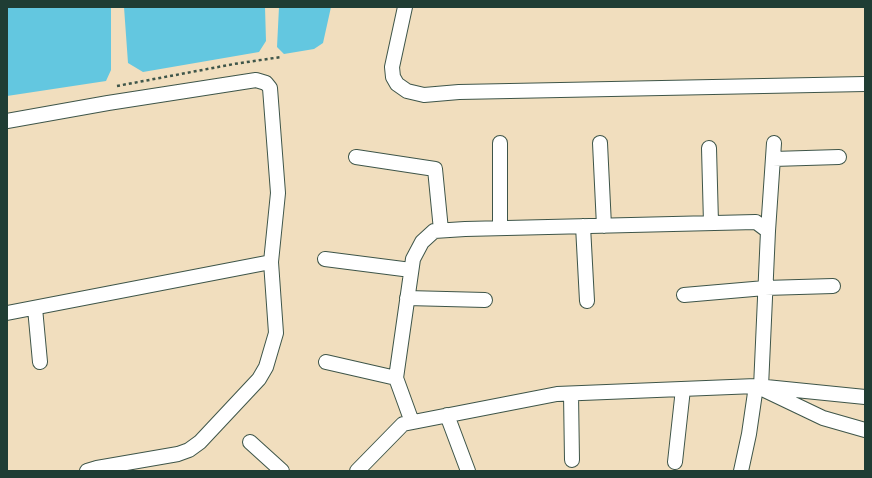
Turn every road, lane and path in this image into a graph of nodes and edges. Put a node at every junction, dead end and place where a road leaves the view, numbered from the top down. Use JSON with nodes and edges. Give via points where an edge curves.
{"nodes":[{"id":1,"x":405,"y":7,"type":"edge"},
{"id":2,"x":281,"y":57,"type":"dead end"},
{"id":3,"x":865,"y":84,"type":"edge"},
{"id":4,"x":117,"y":86,"type":"dead end"},
{"id":5,"x":7,"y":121,"type":"edge"},
{"id":6,"x":500,"y":143,"type":"dead end"},
{"id":7,"x":774,"y":143,"type":"dead end"},
{"id":8,"x":600,"y":144,"type":"dead end"},
{"id":9,"x":709,"y":148,"type":"dead end"},
{"id":10,"x":839,"y":156,"type":"dead end"},
{"id":11,"x":356,"y":157,"type":"dead end"},
{"id":12,"x":773,"y":159,"type":"junction"},
{"id":13,"x":711,"y":223,"type":"junction"},
{"id":14,"x":583,"y":226,"type":"junction"},
{"id":15,"x":604,"y":226,"type":"junction"},
{"id":16,"x":500,"y":228,"type":"junction"},
{"id":17,"x":441,"y":230,"type":"junction"},
{"id":18,"x":768,"y":231,"type":"junction"},
{"id":19,"x":325,"y":259,"type":"dead end"},
{"id":20,"x":271,"y":262,"type":"junction"},
{"id":21,"x":411,"y":270,"type":"junction"},
{"id":22,"x":833,"y":286,"type":"dead end"},
{"id":23,"x":765,"y":288,"type":"junction"},
{"id":24,"x":684,"y":296,"type":"dead end"},
{"id":25,"x":407,"y":298,"type":"junction"},
{"id":26,"x":485,"y":300,"type":"dead end"},
{"id":27,"x":587,"y":301,"type":"dead end"},
{"id":28,"x":35,"y":308,"type":"junction"},
{"id":29,"x":7,"y":314,"type":"edge"},
{"id":30,"x":40,"y":362,"type":"dead end"},
{"id":31,"x":326,"y":362,"type":"dead end"},
{"id":32,"x":396,"y":378,"type":"junction"},
{"id":33,"x":759,"y":386,"type":"junction"},
{"id":34,"x":683,"y":389,"type":"junction"},
{"id":35,"x":571,"y":394,"type":"junction"},
{"id":36,"x":865,"y":396,"type":"edge"},
{"id":37,"x":447,"y":415,"type":"junction"},
{"id":38,"x":412,"y":422,"type":"junction"},
{"id":39,"x":865,"y":430,"type":"edge"},
{"id":40,"x":250,"y":442,"type":"dead end"},
{"id":41,"x":572,"y":460,"type":"dead end"},
{"id":42,"x":676,"y":462,"type":"dead end"},
{"id":43,"x":87,"y":471,"type":"edge"},
{"id":44,"x":282,"y":471,"type":"edge"},
{"id":45,"x":357,"y":471,"type":"edge"},
{"id":46,"x":468,"y":471,"type":"edge"},
{"id":47,"x":741,"y":471,"type":"edge"}],
"edges":[{"from":1,"to":3,"type":"street","via":[[392,67],[393,77],[397,84],[407,91],[424,94]]},
{"from":2,"to":4,"type":"path"},
{"from":5,"to":20,"type":"street","via":[[256,80],[266,83],[270,88],[278,193]]},
{"from":6,"to":16,"type":"street"},
{"from":7,"to":12,"type":"street"},
{"from":8,"to":15,"type":"street"},
{"from":9,"to":13,"type":"street"},
{"from":10,"to":12,"type":"street"},
{"from":11,"to":17,"type":"street","via":[[435,169]]},
{"from":12,"to":18,"type":"street"},
{"from":13,"to":15,"type":"street"},
{"from":13,"to":18,"type":"street","via":[[756,222]]},
{"from":14,"to":15,"type":"street"},
{"from":14,"to":16,"type":"street"},
{"from":14,"to":27,"type":"street"},
{"from":16,"to":17,"type":"street"},
{"from":17,"to":21,"type":"street","via":[[434,231],[422,242],[413,259]]},
{"from":18,"to":23,"type":"street"},
{"from":19,"to":21,"type":"street"},
{"from":20,"to":28,"type":"street"},
{"from":20,"to":43,"type":"street","via":[[276,333],[266,367],[258,379],[200,442],[189,450]]},
{"from":21,"to":25,"type":"street"},
{"from":22,"to":23,"type":"street"},
{"from":23,"to":24,"type":"street"},
{"from":23,"to":33,"type":"street"},
{"from":25,"to":26,"type":"street"},
{"from":25,"to":32,"type":"street"},
{"from":28,"to":29,"type":"street"},
{"from":28,"to":30,"type":"street"},
{"from":31,"to":32,"type":"street"},
{"from":32,"to":38,"type":"street"},
{"from":33,"to":34,"type":"street"},
{"from":33,"to":36,"type":"street"},
{"from":33,"to":39,"type":"street","via":[[822,418]]},
{"from":33,"to":47,"type":"street"},
{"from":34,"to":35,"type":"street"},
{"from":34,"to":42,"type":"street"},
{"from":35,"to":37,"type":"street","via":[[557,394]]},
{"from":35,"to":41,"type":"street"},
{"from":37,"to":38,"type":"street"},
{"from":37,"to":46,"type":"street"},
{"from":38,"to":45,"type":"street","via":[[403,424]]},
{"from":40,"to":44,"type":"street"}]}
